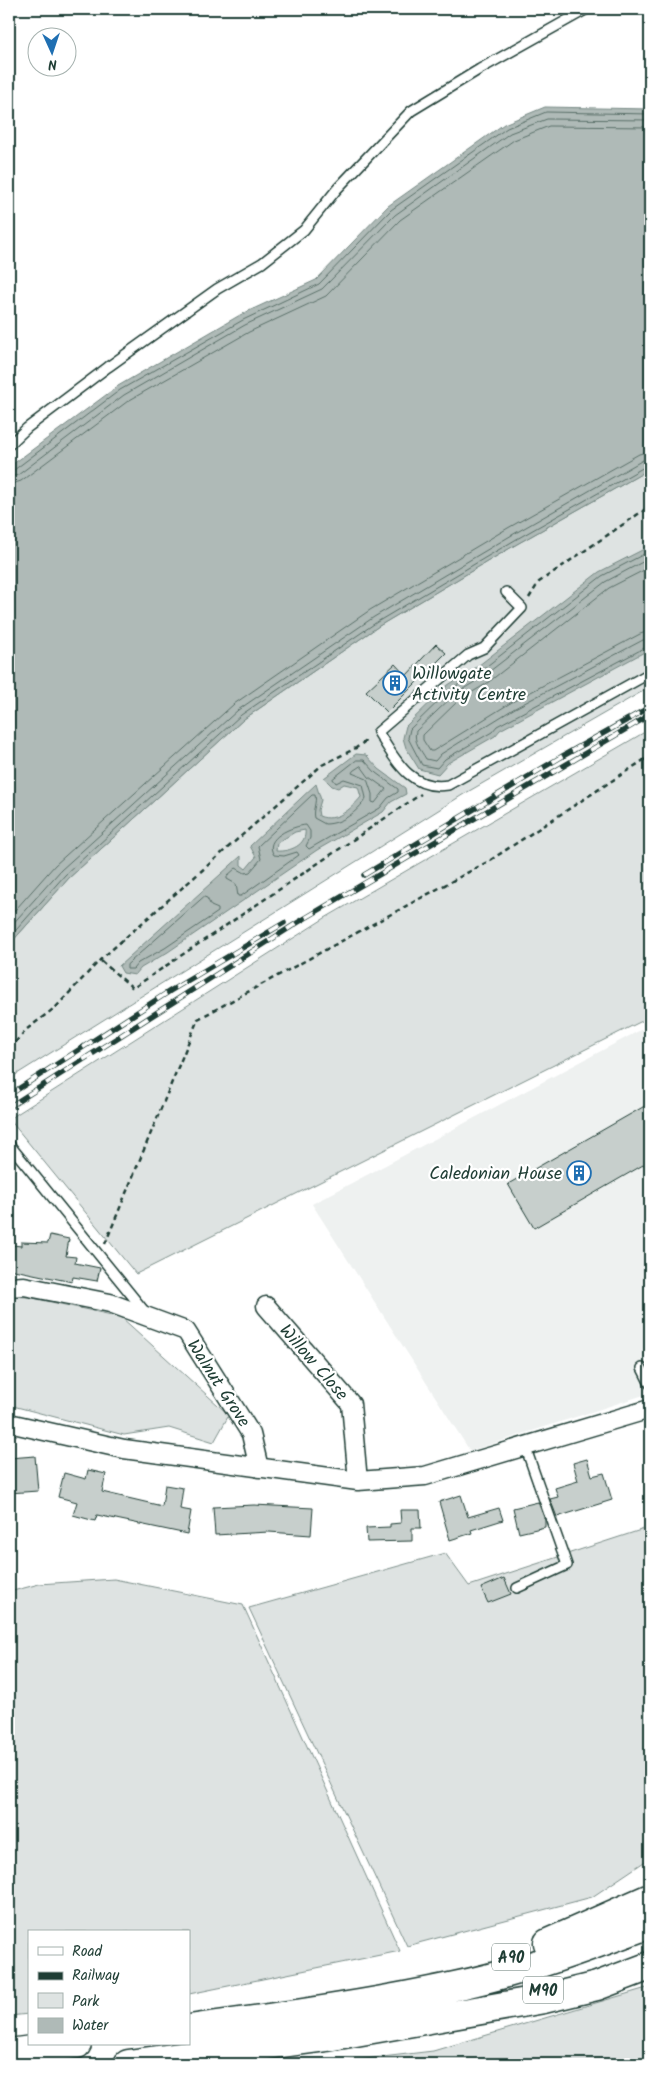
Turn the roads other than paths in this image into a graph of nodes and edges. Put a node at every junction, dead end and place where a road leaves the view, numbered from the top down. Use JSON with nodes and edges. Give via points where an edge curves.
{"nodes":[{"id":1,"x":587,"y":9,"type":"edge"},
{"id":2,"x":9,"y":445,"type":"edge"},
{"id":3,"x":506,"y":592,"type":"dead end"},
{"id":4,"x":650,"y":673,"type":"edge"},
{"id":5,"x":9,"y":1144,"type":"edge"},
{"id":6,"x":9,"y":1287,"type":"edge"},
{"id":7,"x":266,"y":1306,"type":"dead end"},
{"id":8,"x":149,"y":1318,"type":"junction"},
{"id":9,"x":642,"y":1368,"type":"dead end"},
{"id":10,"x":650,"y":1384,"type":"edge"},
{"id":11,"x":650,"y":1409,"type":"edge"},
{"id":12,"x":9,"y":1423,"type":"edge"},
{"id":13,"x":525,"y":1446,"type":"junction"},
{"id":14,"x":259,"y":1468,"type":"junction"},
{"id":15,"x":358,"y":1482,"type":"junction"},
{"id":16,"x":517,"y":1588,"type":"dead end"},
{"id":17,"x":650,"y":1898,"type":"edge"},
{"id":18,"x":650,"y":1924,"type":"edge"},
{"id":19,"x":650,"y":1952,"type":"edge"},
{"id":20,"x":650,"y":1966,"type":"edge"},
{"id":21,"x":366,"y":2003,"type":"junction"},
{"id":22,"x":434,"y":2018,"type":"junction"},
{"id":23,"x":190,"y":2029,"type":"edge"},
{"id":24,"x":62,"y":2046,"type":"edge"},
{"id":25,"x":9,"y":2053,"type":"edge"},
{"id":26,"x":128,"y":2064,"type":"edge"}],
"edges":[{"from":1,"to":2,"type":"lane","via":[[411,111],[304,230],[262,263],[217,289],[108,367]]},
{"from":3,"to":4,"type":"lane","via":[[522,608],[484,648],[468,655],[378,732],[402,769],[425,784],[448,785]]},
{"from":5,"to":8,"type":"lane"},
{"from":6,"to":8,"type":"street","name":"Walnut Grove","via":[[24,1286],[110,1303]]},
{"from":7,"to":15,"type":"street","name":"Willow Close","via":[[350,1404]]},
{"from":8,"to":14,"type":"street","name":"Walnut Grove","via":[[186,1331],[251,1434]]},
{"from":9,"to":10,"type":"lane"},
{"from":11,"to":13,"type":"street"},
{"from":12,"to":14,"type":"street","via":[[124,1449]]},
{"from":13,"to":15,"type":"street","via":[[425,1476]]},
{"from":13,"to":16,"type":"lane","via":[[567,1565]]},
{"from":14,"to":15,"type":"street"},
{"from":17,"to":21,"type":"highway","number":"A90","via":[[516,1956]]},
{"from":18,"to":21,"type":"highway","number":"M90","via":[[537,1964],[456,1986]]},
{"from":19,"to":22,"type":"highway","number":"M90","via":[[524,1996]]},
{"from":20,"to":22,"type":"highway","via":[[598,1986],[553,1997]]},
{"from":21,"to":23,"type":"highway","number":"A90"},
{"from":22,"to":26,"type":"highway","via":[[327,2038]]},
{"from":24,"to":25,"type":"highway"}]}
